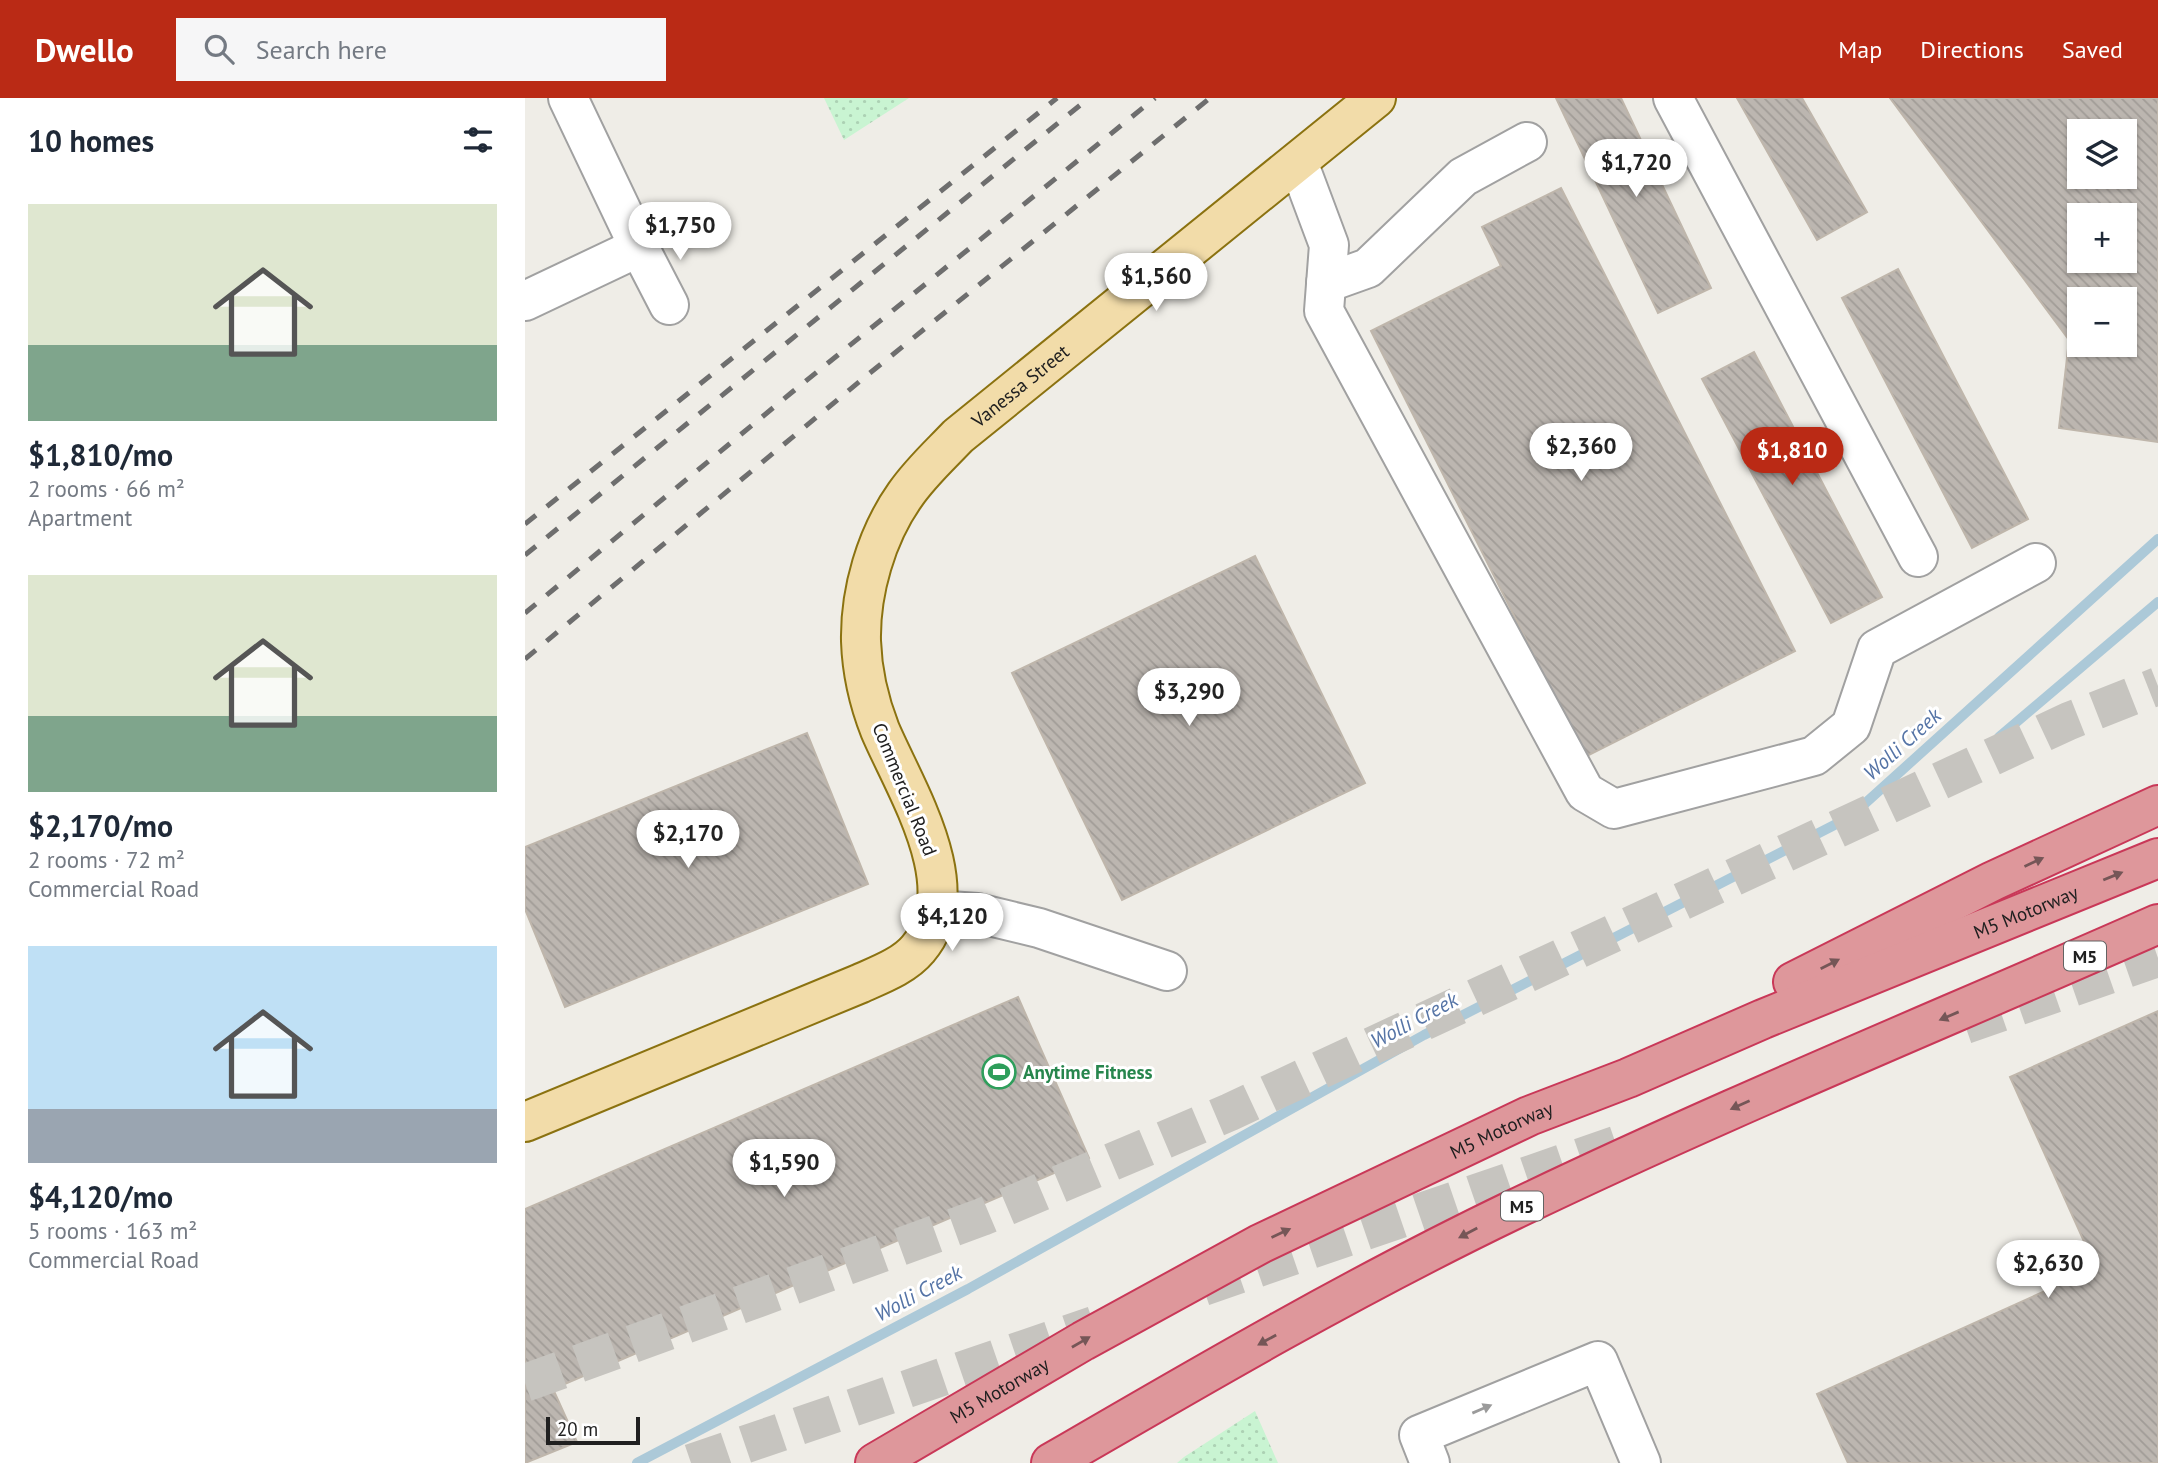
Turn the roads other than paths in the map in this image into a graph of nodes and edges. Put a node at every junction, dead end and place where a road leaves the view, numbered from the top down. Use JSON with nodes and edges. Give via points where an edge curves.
{"nodes":[{"id":1,"x":568,"y":98,"type":"edge"},
{"id":2,"x":1376,"y":98,"type":"edge"},
{"id":3,"x":1673,"y":98,"type":"edge"},
{"id":4,"x":1527,"y":142,"type":"dead end"},
{"id":5,"x":1298,"y":162,"type":"junction"},
{"id":6,"x":639,"y":247,"type":"junction"},
{"id":7,"x":1326,"y":284,"type":"junction"},
{"id":8,"x":525,"y":301,"type":"edge"},
{"id":9,"x":669,"y":305,"type":"dead end"},
{"id":10,"x":903,"y":497,"type":"joint"},
{"id":11,"x":1918,"y":557,"type":"dead end"},
{"id":12,"x":2036,"y":564,"type":"dead end"},
{"id":13,"x":2158,"y":805,"type":"edge"},
{"id":14,"x":2158,"y":858,"type":"edge"},
{"id":15,"x":936,"y":910,"type":"junction"},
{"id":16,"x":2158,"y":924,"type":"edge"},
{"id":17,"x":2158,"y":933,"type":"edge"},
{"id":18,"x":1167,"y":971,"type":"dead end"},
{"id":19,"x":2012,"y":989,"type":"junction"},
{"id":20,"x":1529,"y":1116,"type":"junction"},
{"id":21,"x":525,"y":1122,"type":"edge"},
{"id":22,"x":1424,"y":1449,"type":"edge"},
{"id":23,"x":875,"y":1463,"type":"edge"},
{"id":24,"x":1051,"y":1463,"type":"edge"},
{"id":25,"x":1641,"y":1463,"type":"edge"}],
"edges":[{"from":1,"to":6,"type":"street"},
{"from":2,"to":5,"type":"main road","name":"Vanessa Street"},
{"from":3,"to":11,"type":"street"},
{"from":4,"to":7,"type":"street","via":[[1463,177],[1368,268]]},
{"from":5,"to":7,"type":"street","via":[[1329,244]]},
{"from":5,"to":10,"type":"main road","name":"Vanessa Street","via":[[958,436]]},
{"from":6,"to":8,"type":"street"},
{"from":6,"to":9,"type":"street"},
{"from":7,"to":12,"type":"street","via":[[1324,311],[1585,792],[1614,809],[1814,756],[1851,726],[1877,649]]},
{"from":10,"to":15,"type":"main road","name":"Commercial Road","via":[[881,537],[866,593],[861,640],[872,706],[929,841],[937,882]]},
{"from":20,"to":13,"type":"highway","one_way":true,"via":[[1993,881]]},
{"from":20,"to":14,"type":"highway","name":"M5 Motorway","one_way":true},
{"from":15,"to":18,"type":"street","via":[[977,913],[1039,928]]},
{"from":15,"to":21,"type":"main road","name":"Commercial Road","via":[[917,951],[882,974]]},
{"from":16,"to":19,"type":"highway","number":"M5"},
{"from":17,"to":19,"type":"highway"},
{"from":19,"to":24,"type":"highway","number":"M5","one_way":true,"via":[[1733,1108],[1511,1211],[1185,1385]]},
{"from":23,"to":20,"type":"highway","name":"M5 Motorway","one_way":true,"via":[[1260,1244]]},
{"from":22,"to":25,"type":"street","one_way":true,"via":[[1598,1361]]}]}
